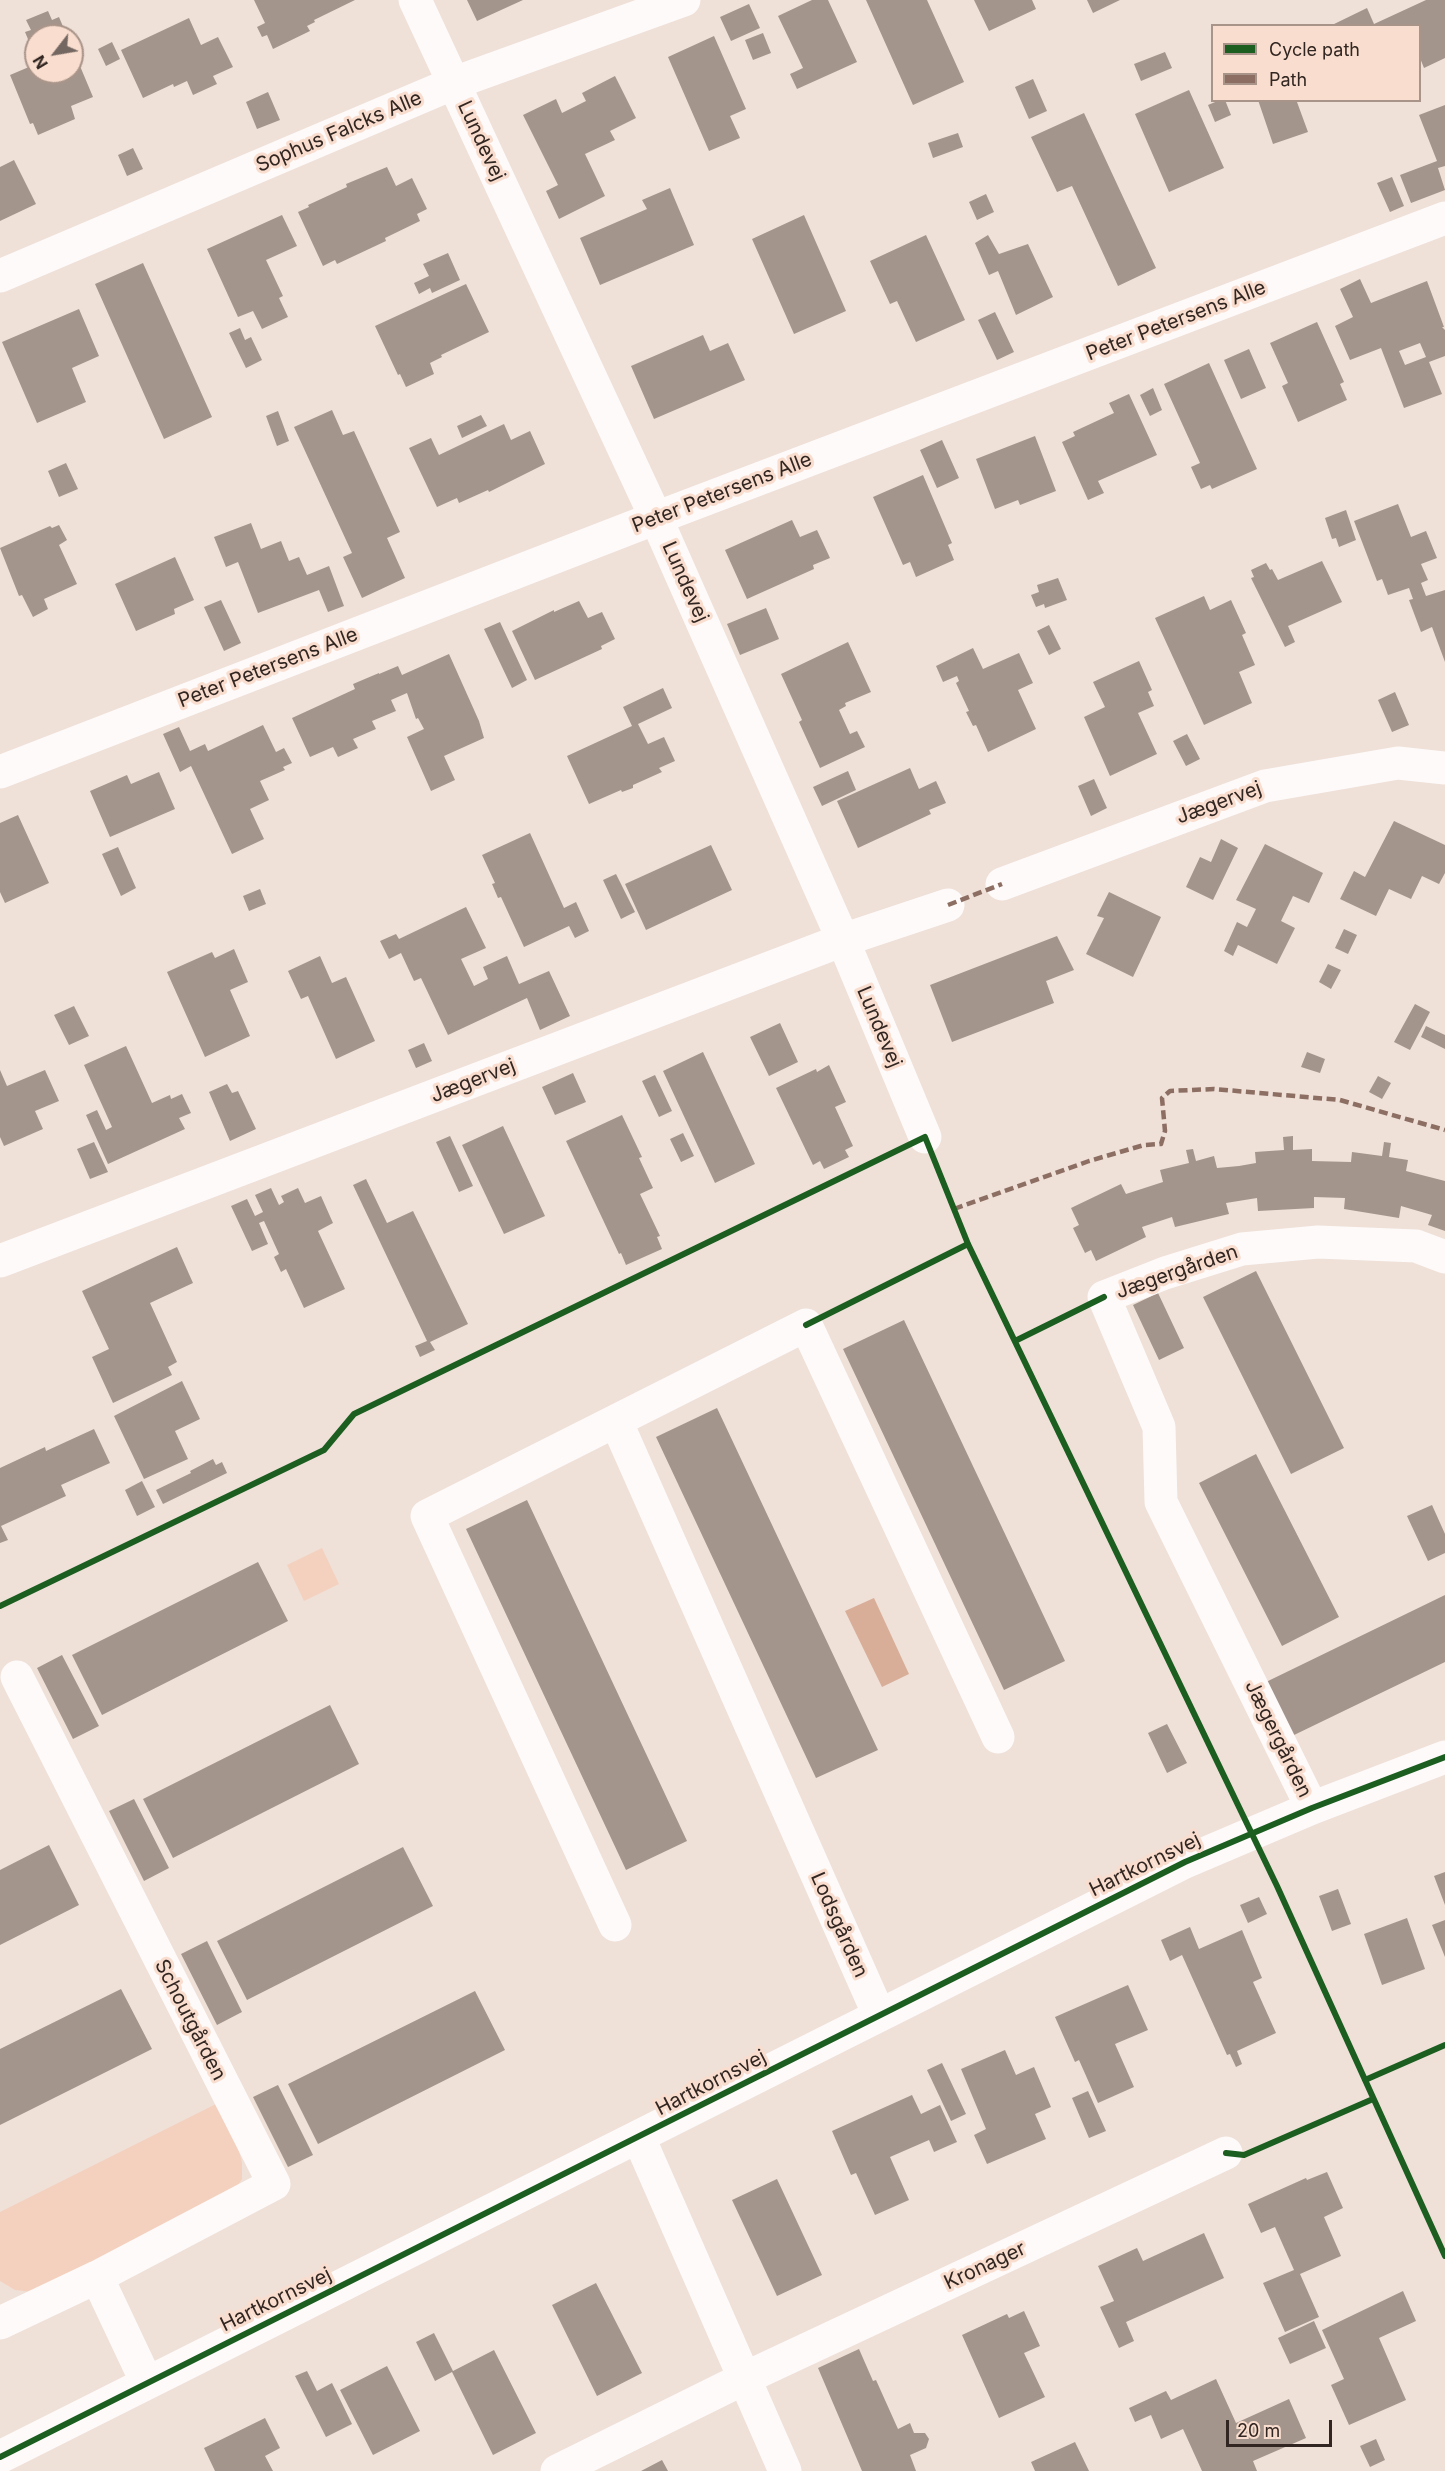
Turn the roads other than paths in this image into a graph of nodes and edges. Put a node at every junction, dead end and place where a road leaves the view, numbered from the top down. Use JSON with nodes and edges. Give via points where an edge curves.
{"nodes":[{"id":1,"x":415,"y":0,"type":"edge"},
{"id":2,"x":684,"y":0,"type":"edge"},
{"id":3,"x":454,"y":83,"type":"junction"},
{"id":4,"x":1445,"y":218,"type":"edge"},
{"id":5,"x":0,"y":276,"type":"edge"},
{"id":6,"x":656,"y":518,"type":"junction"},
{"id":7,"x":1445,"y":768,"type":"edge"},
{"id":8,"x":0,"y":772,"type":"edge"},
{"id":9,"x":1002,"y":884,"type":"dead end"},
{"id":10,"x":948,"y":905,"type":"dead end"},
{"id":11,"x":843,"y":940,"type":"junction"},
{"id":12,"x":925,"y":1137,"type":"dead end"},
{"id":13,"x":1445,"y":1257,"type":"edge"},
{"id":14,"x":0,"y":1261,"type":"edge"},
{"id":15,"x":616,"y":1421,"type":"junction"},
{"id":16,"x":17,"y":1677,"type":"dead end"},
{"id":17,"x":998,"y":1737,"type":"dead end"},
{"id":18,"x":1445,"y":1757,"type":"edge"},
{"id":19,"x":1312,"y":1808,"type":"junction"},
{"id":20,"x":615,"y":1925,"type":"dead end"},
{"id":21,"x":879,"y":2015,"type":"junction"},
{"id":22,"x":639,"y":2138,"type":"junction"},
{"id":23,"x":1226,"y":2153,"type":"dead end"},
{"id":24,"x":97,"y":2277,"type":"junction"},
{"id":25,"x":0,"y":2322,"type":"edge"},
{"id":26,"x":743,"y":2379,"type":"junction"},
{"id":27,"x":147,"y":2383,"type":"junction"},
{"id":28,"x":0,"y":2457,"type":"edge"},
{"id":29,"x":557,"y":2471,"type":"edge"},
{"id":30,"x":785,"y":2471,"type":"edge"}],
"edges":[{"from":1,"to":3,"type":"street","name":"Lundevej"},
{"from":2,"to":3,"type":"street","name":"Sophus Falcks Alle"},
{"from":3,"to":5,"type":"street","name":"Sophus Falcks Alle"},
{"from":3,"to":6,"type":"street","name":"Lundevej"},
{"from":4,"to":6,"type":"street","name":"Peter Petersens Alle"},
{"from":6,"to":8,"type":"street","name":"Peter Petersens Alle"},
{"from":6,"to":11,"type":"street","name":"Lundevej"},
{"from":7,"to":9,"type":"street","name":"Jægervej","via":[[1398,763],[1265,786]]},
{"from":10,"to":11,"type":"street","name":"Jægervej"},
{"from":11,"to":12,"type":"street","name":"Lundevej"},
{"from":11,"to":14,"type":"street","name":"Jægervej"},
{"from":13,"to":19,"type":"street","name":"Jægergården","via":[[1416,1246],[1394,1245],[1318,1242],[1242,1248],[1104,1297],[1159,1427],[1161,1502]]},
{"from":15,"to":17,"type":"street","via":[[806,1325]]},
{"from":15,"to":20,"type":"street","via":[[427,1516]]},
{"from":15,"to":21,"type":"street","name":"Lodsgården"},
{"from":16,"to":24,"type":"street","name":"Schoutgården","via":[[274,2184]]},
{"from":18,"to":19,"type":"street","name":"Hartkornsvej"},
{"from":19,"to":21,"type":"street","name":"Hartkornsvej","via":[[1185,1862]]},
{"from":21,"to":22,"type":"street","name":"Hartkornsvej"},
{"from":22,"to":26,"type":"street"},
{"from":22,"to":27,"type":"street","name":"Hartkornsvej"},
{"from":23,"to":26,"type":"street","name":"Kronager"},
{"from":24,"to":25,"type":"street","name":"Schoutgården"},
{"from":24,"to":27,"type":"street"},
{"from":26,"to":29,"type":"street","name":"Kronager"},
{"from":26,"to":30,"type":"street"},
{"from":27,"to":28,"type":"street","name":"Hartkornsvej"}]}
